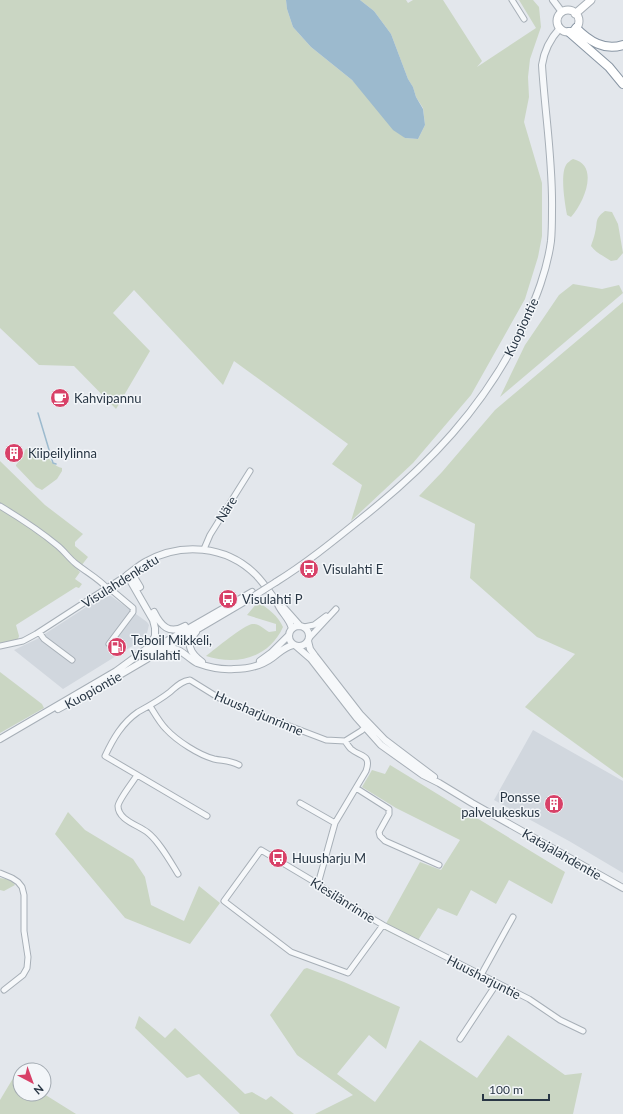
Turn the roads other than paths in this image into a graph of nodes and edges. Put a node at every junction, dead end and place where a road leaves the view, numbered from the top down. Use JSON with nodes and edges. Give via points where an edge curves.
{"nodes":[{"id":1,"x":512,"y":0,"type":"edge"},
{"id":2,"x":553,"y":0,"type":"edge"},
{"id":3,"x":590,"y":0,"type":"edge"},
{"id":4,"x":562,"y":12,"type":"junction"},
{"id":5,"x":576,"y":14,"type":"junction"},
{"id":6,"x":524,"y":19,"type":"dead end"},
{"id":7,"x":560,"y":28,"type":"junction"},
{"id":8,"x":573,"y":30,"type":"junction"},
{"id":9,"x":623,"y":45,"type":"edge"},
{"id":10,"x":623,"y":84,"type":"edge"},
{"id":11,"x":250,"y":470,"type":"dead end"},
{"id":12,"x":0,"y":506,"type":"edge"},
{"id":13,"x":204,"y":549,"type":"junction"},
{"id":14,"x":129,"y":574,"type":"junction"},
{"id":15,"x":107,"y":587,"type":"junction"},
{"id":16,"x":277,"y":602,"type":"junction"},
{"id":17,"x":220,"y":613,"type":"junction"},
{"id":18,"x":302,"y":626,"type":"junction"},
{"id":19,"x":292,"y":628,"type":"junction"},
{"id":20,"x":39,"y":632,"type":"junction"},
{"id":21,"x":289,"y":635,"type":"junction"},
{"id":22,"x":309,"y":639,"type":"junction"},
{"id":23,"x":109,"y":644,"type":"dead end"},
{"id":24,"x":0,"y":646,"type":"edge"},
{"id":25,"x":294,"y":646,"type":"junction"},
{"id":26,"x":151,"y":656,"type":"junction"},
{"id":27,"x":72,"y":660,"type":"dead end"},
{"id":28,"x":205,"y":664,"type":"junction"},
{"id":29,"x":247,"y":668,"type":"junction"},
{"id":30,"x":115,"y":672,"type":"junction"},
{"id":31,"x":150,"y":706,"type":"junction"},
{"id":32,"x":31,"y":722,"type":"junction"},
{"id":33,"x":367,"y":726,"type":"junction"},
{"id":34,"x":0,"y":739,"type":"edge"},
{"id":35,"x":345,"y":741,"type":"junction"},
{"id":36,"x":238,"y":765,"type":"dead end"},
{"id":37,"x":137,"y":775,"type":"junction"},
{"id":38,"x":356,"y":788,"type":"junction"},
{"id":39,"x":300,"y":803,"type":"dead end"},
{"id":40,"x":207,"y":816,"type":"dead end"},
{"id":41,"x":335,"y":823,"type":"junction"},
{"id":42,"x":439,"y":865,"type":"dead end"},
{"id":43,"x":0,"y":873,"type":"edge"},
{"id":44,"x":178,"y":874,"type":"dead end"},
{"id":45,"x":318,"y":884,"type":"junction"},
{"id":46,"x":623,"y":888,"type":"edge"},
{"id":47,"x":513,"y":916,"type":"dead end"},
{"id":48,"x":383,"y":925,"type":"junction"},
{"id":49,"x":481,"y":975,"type":"junction"},
{"id":50,"x":497,"y":984,"type":"junction"},
{"id":51,"x":4,"y":990,"type":"dead end"},
{"id":52,"x":583,"y":1031,"type":"dead end"},
{"id":53,"x":460,"y":1040,"type":"dead end"}],
"edges":[{"from":1,"to":6,"type":"street"},
{"from":2,"to":4,"type":"street"},
{"from":3,"to":5,"type":"main road"},
{"from":4,"to":5,"type":"main road"},
{"from":4,"to":7,"type":"main road","via":[[558,19]]},
{"from":5,"to":8,"type":"main road","via":[[579,20]]},
{"from":7,"to":8,"type":"main road","via":[[563,31]]},
{"from":7,"to":17,"type":"street","name":"Kuopiontie","via":[[548,44],[542,66],[552,194],[551,240],[545,271],[515,344],[491,384],[462,423],[413,476],[316,554]]},
{"from":8,"to":9,"type":"highway","via":[[600,45]]},
{"from":8,"to":10,"type":"highway"},
{"from":11,"to":13,"type":"street","name":"Näre"},
{"from":12,"to":15,"type":"street","via":[[44,535]]},
{"from":13,"to":14,"type":"street","name":"Visulahdenkatu","via":[[163,554],[145,562]]},
{"from":13,"to":16,"type":"street","name":"Visulahdenkatu","via":[[216,551],[247,567],[257,575]]},
{"from":14,"to":15,"type":"street","name":"Visulahdenkatu"},
{"from":14,"to":17,"type":"street","via":[[157,618],[168,629],[179,630],[198,619]]},
{"from":14,"to":30,"type":"street","via":[[153,620],[155,636],[149,647]]},
{"from":15,"to":20,"type":"street","name":"Visulahdenkatu"},
{"from":15,"to":23,"type":"street","via":[[133,608],[133,612]]},
{"from":16,"to":18,"type":"street","name":"Visulahdenkatu"},
{"from":16,"to":19,"type":"street","name":"Visulahdenkatu"},
{"from":17,"to":26,"type":"street","name":"Kuopiontie"},
{"from":17,"to":28,"type":"street","via":[[190,640],[191,651]]},
{"from":17,"to":30,"type":"street","name":"Kuopiontie"},
{"from":18,"to":19,"type":"street"},
{"from":18,"to":22,"type":"street","via":[[307,629]]},
{"from":18,"to":22,"type":"street","via":[[314,625],[336,608]]},
{"from":19,"to":21,"type":"street"},
{"from":20,"to":24,"type":"street","name":"Visulahdenkatu","via":[[23,641]]},
{"from":20,"to":27,"type":"street"},
{"from":21,"to":25,"type":"street"},
{"from":21,"to":29,"type":"street","via":[[271,653]]},
{"from":22,"to":25,"type":"street","via":[[301,647]]},
{"from":22,"to":33,"type":"street","name":"Katajalahdentie","via":[[310,649]]},
{"from":25,"to":29,"type":"street","via":[[287,646],[262,664]]},
{"from":25,"to":33,"type":"street","name":"Katajalahdentie","via":[[311,659]]},
{"from":26,"to":28,"type":"street","via":[[173,648],[198,663]]},
{"from":26,"to":32,"type":"street","name":"Kuopiontie","via":[[70,703]]},
{"from":28,"to":29,"type":"street","via":[[215,668]]},
{"from":30,"to":32,"type":"street","name":"Kuopiontie"},
{"from":31,"to":35,"type":"street","name":"Huusharjunrinne","via":[[184,681],[190,680],[237,706],[326,740]]},
{"from":31,"to":36,"type":"street","via":[[172,736],[197,752],[214,759],[229,760]]},
{"from":31,"to":37,"type":"street","name":"Huusharjunrinne","via":[[137,713],[124,725],[112,740],[105,756]]},
{"from":32,"to":34,"type":"street","name":"Kuopiontie"},
{"from":33,"to":35,"type":"street"},
{"from":33,"to":46,"type":"street","name":"Katajalahdentie","via":[[381,745],[423,775]]},
{"from":35,"to":38,"type":"street","via":[[351,750],[364,755],[369,765]]},
{"from":37,"to":40,"type":"street","name":"Huusharjunrinne"},
{"from":37,"to":44,"type":"street","via":[[118,804],[119,812],[122,817],[154,839]]},
{"from":38,"to":41,"type":"street"},
{"from":38,"to":42,"type":"street","via":[[389,809],[379,832],[385,841]]},
{"from":39,"to":41,"type":"street"},
{"from":41,"to":45,"type":"street"},
{"from":43,"to":51,"type":"street","via":[[20,884],[24,894],[24,931],[28,957],[23,976]]},
{"from":45,"to":48,"type":"street","name":"Kiesilänrinne"},
{"from":45,"to":48,"type":"street","name":"Kiesilänrinne","via":[[261,850],[224,902],[291,952],[348,972]]},
{"from":47,"to":49,"type":"street"},
{"from":48,"to":49,"type":"street","name":"Huusharjuntie"},
{"from":49,"to":50,"type":"street","name":"Huusharjuntie"},
{"from":50,"to":52,"type":"street","name":"Huusharjuntie","via":[[529,999],[560,1020]]},
{"from":50,"to":53,"type":"street"}]}
